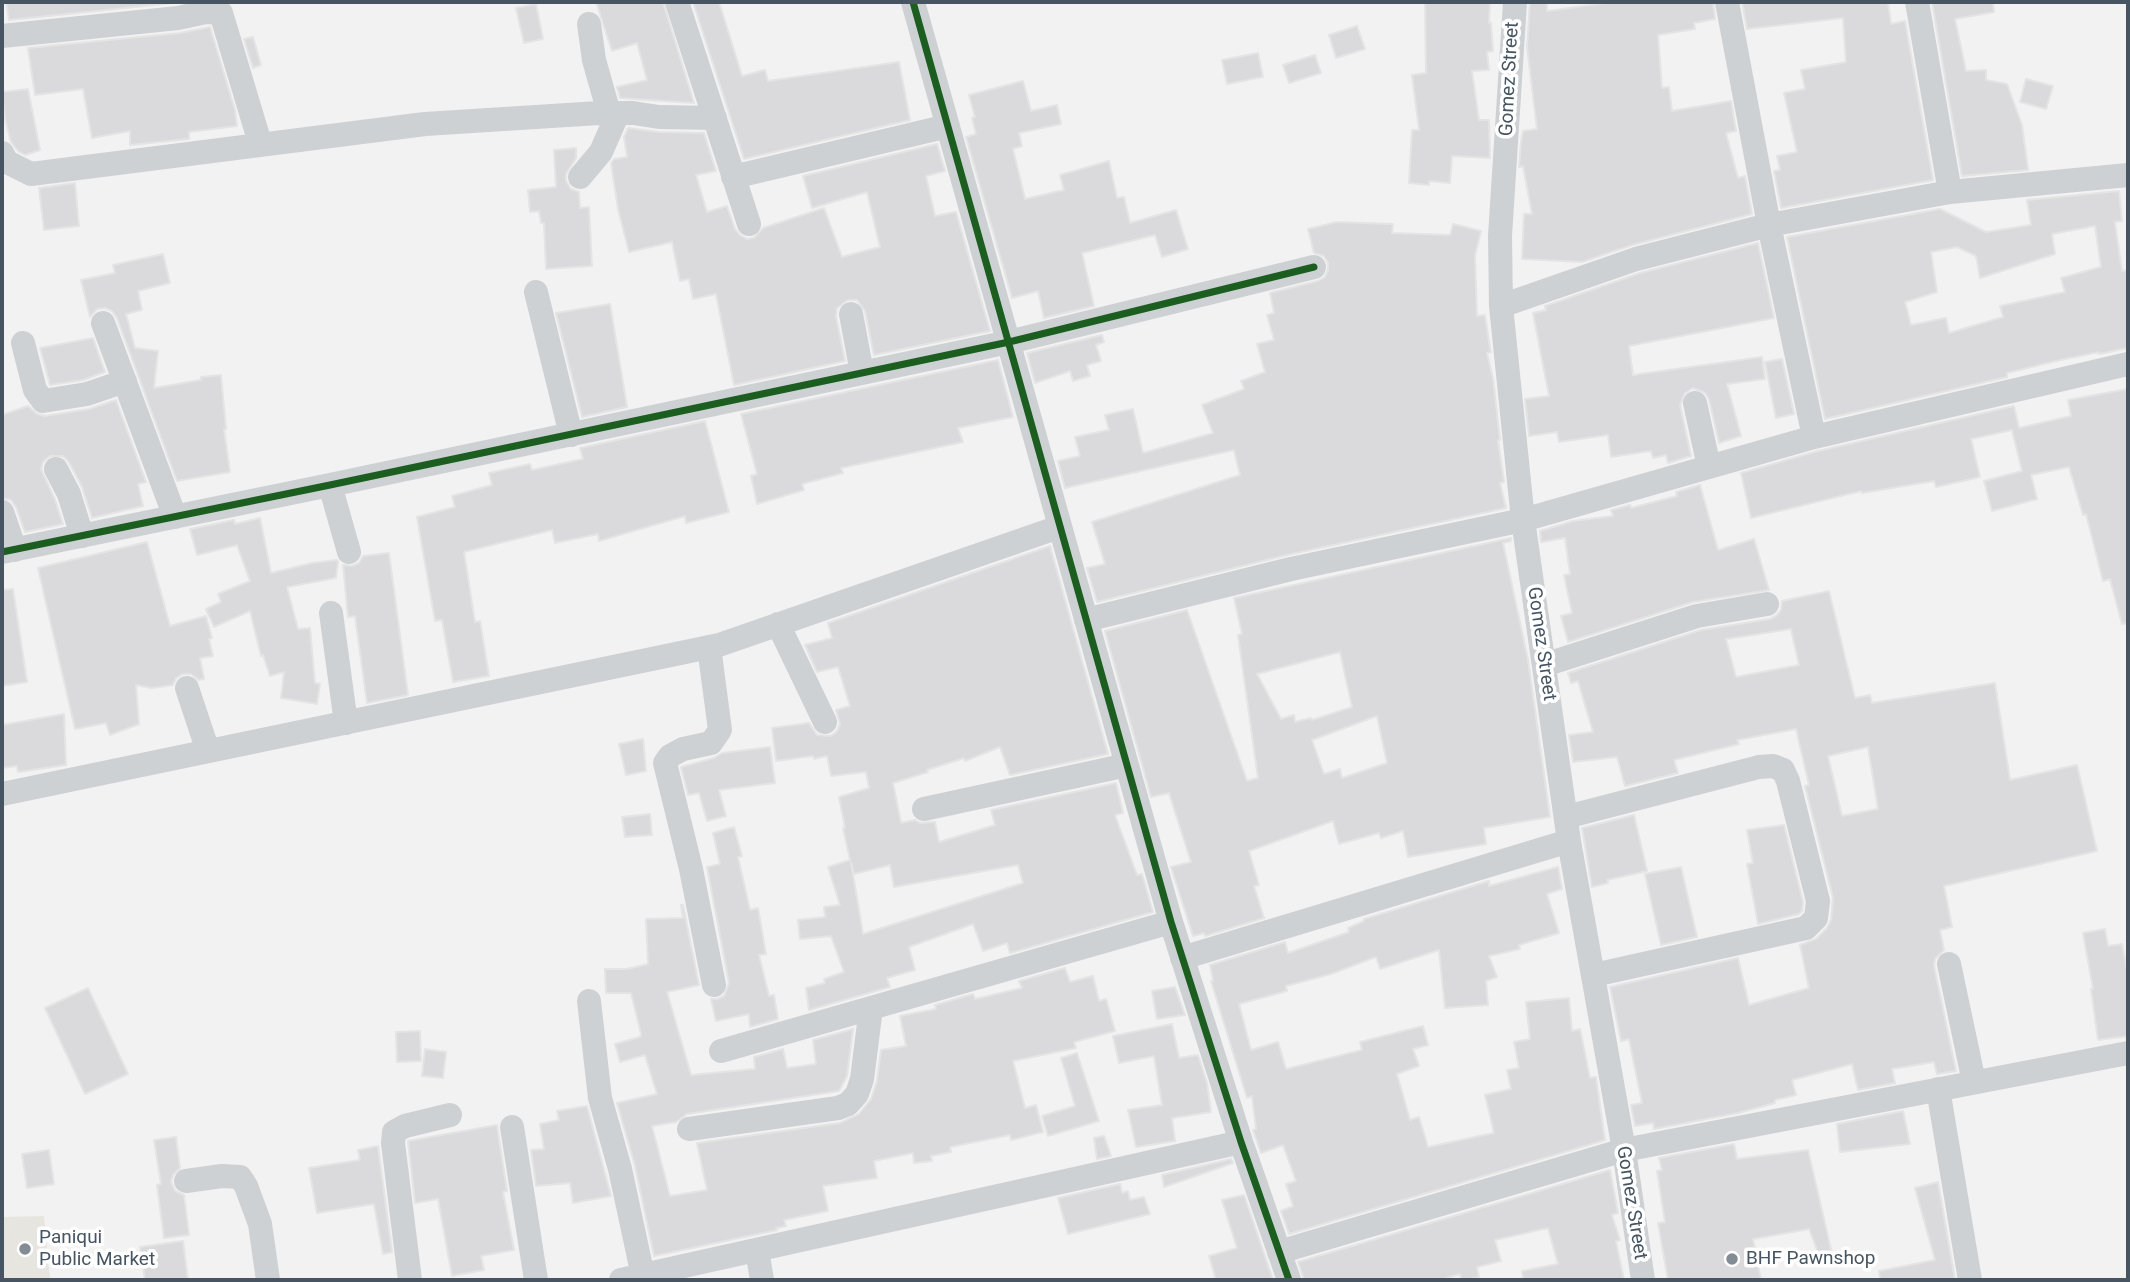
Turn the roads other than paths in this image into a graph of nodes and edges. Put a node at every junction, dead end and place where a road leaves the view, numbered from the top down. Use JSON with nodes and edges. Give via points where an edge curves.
{"nodes":[{"id":1,"x":677,"y":2,"type":"edge"},
{"id":2,"x":913,"y":2,"type":"edge"},
{"id":3,"x":1515,"y":2,"type":"edge"},
{"id":4,"x":1727,"y":2,"type":"edge"},
{"id":5,"x":1917,"y":2,"type":"edge"},
{"id":6,"x":220,"y":7,"type":"edge"},
{"id":7,"x":589,"y":24,"type":"dead end"},
{"id":8,"x":2,"y":36,"type":"edge"},
{"id":9,"x":614,"y":113,"type":"junction"},
{"id":10,"x":715,"y":118,"type":"junction"},
{"id":11,"x":948,"y":126,"type":"junction"},
{"id":12,"x":260,"y":143,"type":"junction"},
{"id":13,"x":2,"y":153,"type":"edge"},
{"id":14,"x":2128,"y":175,"type":"edge"},
{"id":15,"x":580,"y":177,"type":"dead end"},
{"id":16,"x":733,"y":177,"type":"junction"},
{"id":17,"x":1950,"y":192,"type":"junction"},
{"id":18,"x":749,"y":224,"type":"dead end"},
{"id":19,"x":1769,"y":225,"type":"junction"},
{"id":20,"x":1314,"y":267,"type":"dead end"},
{"id":21,"x":536,"y":292,"type":"dead end"},
{"id":22,"x":1501,"y":306,"type":"junction"},
{"id":23,"x":851,"y":313,"type":"dead end"},
{"id":24,"x":103,"y":323,"type":"dead end"},
{"id":25,"x":1009,"y":342,"type":"junction"},
{"id":26,"x":23,"y":343,"type":"dead end"},
{"id":27,"x":2128,"y":364,"type":"edge"},
{"id":28,"x":862,"y":373,"type":"junction"},
{"id":29,"x":125,"y":382,"type":"junction"},
{"id":30,"x":1695,"y":403,"type":"dead end"},
{"id":31,"x":571,"y":435,"type":"junction"},
{"id":32,"x":1814,"y":437,"type":"junction"},
{"id":33,"x":1709,"y":467,"type":"junction"},
{"id":34,"x":56,"y":469,"type":"dead end"},
{"id":35,"x":330,"y":485,"type":"junction"},
{"id":36,"x":2,"y":512,"type":"edge"},
{"id":37,"x":175,"y":517,"type":"junction"},
{"id":38,"x":1523,"y":520,"type":"junction"},
{"id":39,"x":1059,"y":527,"type":"junction"},
{"id":40,"x":82,"y":536,"type":"junction"},
{"id":41,"x":8,"y":551,"type":"edge"},
{"id":42,"x":349,"y":552,"type":"dead end"},
{"id":43,"x":1767,"y":604,"type":"dead end"},
{"id":44,"x":331,"y":613,"type":"dead end"},
{"id":45,"x":1086,"y":621,"type":"junction"},
{"id":46,"x":778,"y":624,"type":"junction"},
{"id":47,"x":709,"y":647,"type":"junction"},
{"id":48,"x":1544,"y":665,"type":"junction"},
{"id":49,"x":187,"y":688,"type":"dead end"},
{"id":50,"x":825,"y":722,"type":"dead end"},
{"id":51,"x":346,"y":723,"type":"junction"},
{"id":52,"x":208,"y":751,"type":"junction"},
{"id":53,"x":1127,"y":765,"type":"junction"},
{"id":54,"x":2,"y":794,"type":"edge"},
{"id":55,"x":924,"y":809,"type":"dead end"},
{"id":56,"x":1568,"y":829,"type":"junction"},
{"id":57,"x":1171,"y":922,"type":"junction"},
{"id":58,"x":1182,"y":958,"type":"junction"},
{"id":59,"x":1949,"y":964,"type":"dead end"},
{"id":60,"x":1594,"y":975,"type":"junction"},
{"id":61,"x":714,"y":985,"type":"dead end"},
{"id":62,"x":589,"y":1001,"type":"dead end"},
{"id":63,"x":871,"y":1008,"type":"junction"},
{"id":64,"x":721,"y":1051,"type":"dead end"},
{"id":65,"x":2128,"y":1053,"type":"edge"},
{"id":66,"x":1974,"y":1082,"type":"junction"},
{"id":67,"x":1938,"y":1089,"type":"junction"},
{"id":68,"x":450,"y":1115,"type":"dead end"},
{"id":69,"x":512,"y":1128,"type":"dead end"},
{"id":70,"x":688,"y":1129,"type":"dead end"},
{"id":71,"x":1241,"y":1142,"type":"junction"},
{"id":72,"x":1624,"y":1150,"type":"junction"},
{"id":73,"x":186,"y":1181,"type":"dead end"},
{"id":74,"x":757,"y":1250,"type":"junction"},
{"id":75,"x":1279,"y":1252,"type":"junction"},
{"id":76,"x":632,"y":1278,"type":"edge"},
{"id":77,"x":268,"y":1280,"type":"edge"},
{"id":78,"x":410,"y":1280,"type":"edge"},
{"id":79,"x":536,"y":1280,"type":"edge"},
{"id":80,"x":762,"y":1280,"type":"edge"},
{"id":81,"x":1289,"y":1280,"type":"edge"},
{"id":82,"x":1643,"y":1280,"type":"edge"},
{"id":83,"x":1970,"y":1280,"type":"edge"}],
"edges":[{"from":1,"to":10,"type":"street"},
{"from":2,"to":11,"type":"street"},
{"from":3,"to":22,"type":"street","name":"Gomez Street","via":[[1500,236]]},
{"from":4,"to":19,"type":"street"},
{"from":5,"to":17,"type":"street"},
{"from":6,"to":8,"type":"street","via":[[178,18]]},
{"from":6,"to":12,"type":"street"},
{"from":7,"to":9,"type":"street","via":[[594,60]]},
{"from":9,"to":10,"type":"street"},
{"from":9,"to":12,"type":"street","via":[[425,124]]},
{"from":9,"to":15,"type":"street","via":[[601,152]]},
{"from":10,"to":16,"type":"street"},
{"from":11,"to":16,"type":"street"},
{"from":11,"to":25,"type":"street"},
{"from":12,"to":13,"type":"street","via":[[31,174],[7,162]]},
{"from":14,"to":17,"type":"street"},
{"from":16,"to":18,"type":"street"},
{"from":17,"to":19,"type":"street"},
{"from":19,"to":22,"type":"street","via":[[1636,259]]},
{"from":19,"to":32,"type":"street"},
{"from":20,"to":25,"type":"street"},
{"from":21,"to":31,"type":"street"},
{"from":22,"to":38,"type":"street","name":"Gomez Street"},
{"from":23,"to":28,"type":"street"},
{"from":24,"to":29,"type":"street"},
{"from":25,"to":28,"type":"street"},
{"from":25,"to":39,"type":"street"},
{"from":26,"to":29,"type":"street","via":[[35,390],[43,401]]},
{"from":27,"to":32,"type":"street"},
{"from":28,"to":31,"type":"street"},
{"from":29,"to":37,"type":"street"},
{"from":30,"to":33,"type":"street"},
{"from":31,"to":35,"type":"street"},
{"from":32,"to":33,"type":"street"},
{"from":33,"to":38,"type":"street"},
{"from":34,"to":40,"type":"street"},
{"from":35,"to":37,"type":"street"},
{"from":35,"to":42,"type":"street"},
{"from":36,"to":41,"type":"street"},
{"from":37,"to":40,"type":"street"},
{"from":38,"to":45,"type":"street","via":[[1291,569]]},
{"from":38,"to":48,"type":"street","name":"Gomez Street"},
{"from":39,"to":45,"type":"street"},
{"from":39,"to":46,"type":"street"},
{"from":40,"to":41,"type":"street"},
{"from":43,"to":48,"type":"street","via":[[1697,616]]},
{"from":44,"to":51,"type":"street"},
{"from":45,"to":53,"type":"street"},
{"from":46,"to":47,"type":"street"},
{"from":46,"to":50,"type":"street"},
{"from":47,"to":51,"type":"street"},
{"from":47,"to":61,"type":"street","via":[[720,730],[711,743],[683,749],[665,764]]},
{"from":48,"to":56,"type":"street","name":"Gomez Street"},
{"from":49,"to":52,"type":"street"},
{"from":51,"to":52,"type":"street"},
{"from":52,"to":54,"type":"street"},
{"from":53,"to":55,"type":"street"},
{"from":53,"to":57,"type":"street"},
{"from":56,"to":58,"type":"street"},
{"from":56,"to":60,"type":"street","name":"Gomez Street"},
{"from":56,"to":60,"type":"street","via":[[1773,766],[1783,770],[1788,781],[1818,901],[1816,918],[1806,928]]},
{"from":57,"to":58,"type":"street"},
{"from":57,"to":63,"type":"street"},
{"from":58,"to":71,"type":"street"},
{"from":59,"to":66,"type":"street"},
{"from":60,"to":72,"type":"street","name":"Gomez Street"},
{"from":62,"to":76,"type":"street","via":[[600,1098],[620,1169]]},
{"from":63,"to":64,"type":"street"},
{"from":63,"to":70,"type":"street","via":[[862,1079],[848,1104]]},
{"from":65,"to":66,"type":"street"},
{"from":66,"to":67,"type":"street"},
{"from":67,"to":72,"type":"street"},
{"from":67,"to":83,"type":"street"},
{"from":68,"to":78,"type":"street","via":[[394,1132]]},
{"from":69,"to":79,"type":"street"},
{"from":71,"to":74,"type":"street"},
{"from":71,"to":75,"type":"street"},
{"from":72,"to":75,"type":"street"},
{"from":72,"to":82,"type":"street","name":"Gomez Street"},
{"from":73,"to":77,"type":"street","via":[[240,1177],[260,1224]]},
{"from":74,"to":76,"type":"street"},
{"from":74,"to":80,"type":"street"},
{"from":75,"to":81,"type":"street"}]}
